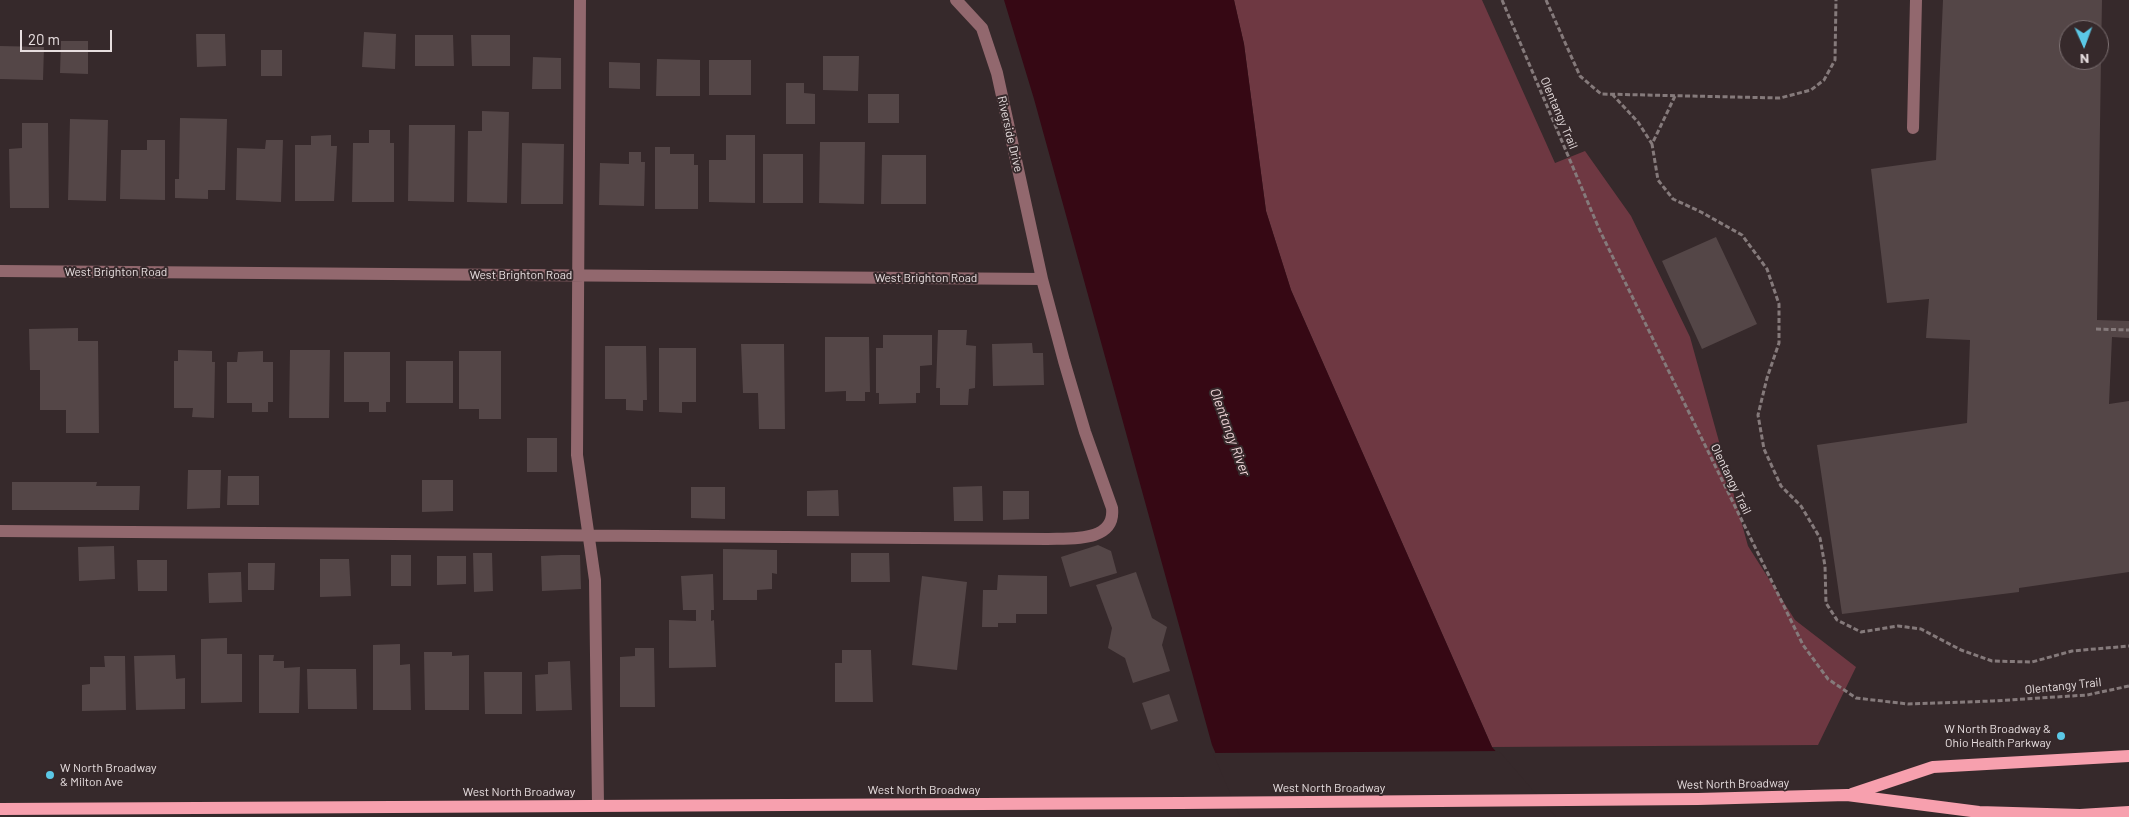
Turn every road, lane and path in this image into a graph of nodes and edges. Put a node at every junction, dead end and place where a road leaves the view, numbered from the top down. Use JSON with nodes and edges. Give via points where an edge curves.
{"nodes":[{"id":1,"x":580,"y":0,"type":"edge"},
{"id":2,"x":956,"y":0,"type":"edge"},
{"id":3,"x":1502,"y":0,"type":"edge"},
{"id":4,"x":1546,"y":0,"type":"edge"},
{"id":5,"x":1836,"y":0,"type":"edge"},
{"id":6,"x":1916,"y":0,"type":"edge"},
{"id":7,"x":1611,"y":94,"type":"junction"},
{"id":8,"x":1675,"y":96,"type":"junction"},
{"id":9,"x":1913,"y":128,"type":"dead end"},
{"id":10,"x":1652,"y":144,"type":"junction"},
{"id":11,"x":0,"y":271,"type":"edge"},
{"id":12,"x":579,"y":276,"type":"junction"},
{"id":13,"x":1042,"y":279,"type":"junction"},
{"id":14,"x":2096,"y":329,"type":"dead end"},
{"id":15,"x":2129,"y":330,"type":"edge"},
{"id":16,"x":0,"y":531,"type":"edge"},
{"id":17,"x":590,"y":535,"type":"junction"},
{"id":18,"x":2129,"y":646,"type":"edge"},
{"id":19,"x":2129,"y":686,"type":"edge"},
{"id":20,"x":2129,"y":756,"type":"edge"},
{"id":21,"x":1847,"y":796,"type":"junction"},
{"id":22,"x":598,"y":806,"type":"junction"},
{"id":23,"x":0,"y":809,"type":"edge"},
{"id":24,"x":2129,"y":812,"type":"edge"}],
"edges":[{"from":1,"to":12,"type":"street"},
{"from":2,"to":13,"type":"street","name":"Riverside Drive","via":[[982,28],[996,73]]},
{"from":3,"to":19,"type":"path","name":"Olentangy Trail","via":[[1600,231],[1803,645],[1828,679],[1856,698],[1908,704],[1993,702],[2087,694]]},
{"from":4,"to":7,"type":"path","via":[[1580,76],[1601,94]]},
{"from":5,"to":8,"type":"path","via":[[1835,60],[1824,80],[1811,90],[1780,98]]},
{"from":6,"to":9,"type":"street"},
{"from":7,"to":8,"type":"path"},
{"from":7,"to":10,"type":"path","via":[[1638,122]]},
{"from":8,"to":10,"type":"path"},
{"from":10,"to":18,"type":"path","via":[[1658,180],[1673,199],[1742,235],[1766,269],[1779,304],[1779,343],[1758,416],[1764,449],[1781,486],[1801,506],[1820,538],[1826,603],[1837,620],[1861,632],[1898,626],[1921,629],[1992,661],[2032,662],[2072,651]]},
{"from":11,"to":12,"type":"street","name":"West Brighton Road"},
{"from":12,"to":13,"type":"street","name":"West Brighton Road"},
{"from":12,"to":17,"type":"street","via":[[577,455]]},
{"from":13,"to":17,"type":"street","name":"Riverside Drive","via":[[1072,388],[1112,508],[1113,519],[1099,534],[1077,538]]},
{"from":14,"to":15,"type":"path"},
{"from":16,"to":17,"type":"street","name":"Riverside Drive"},
{"from":17,"to":22,"type":"street","via":[[595,580]]},
{"from":20,"to":21,"type":"main road","name":"West North Broadway","via":[[1932,767]]},
{"from":21,"to":22,"type":"main road","name":"West North Broadway"},
{"from":21,"to":24,"type":"main road","name":"West North Broadway","via":[[1980,812],[2080,815]]},
{"from":22,"to":23,"type":"main road","name":"West North Broadway"}]}
